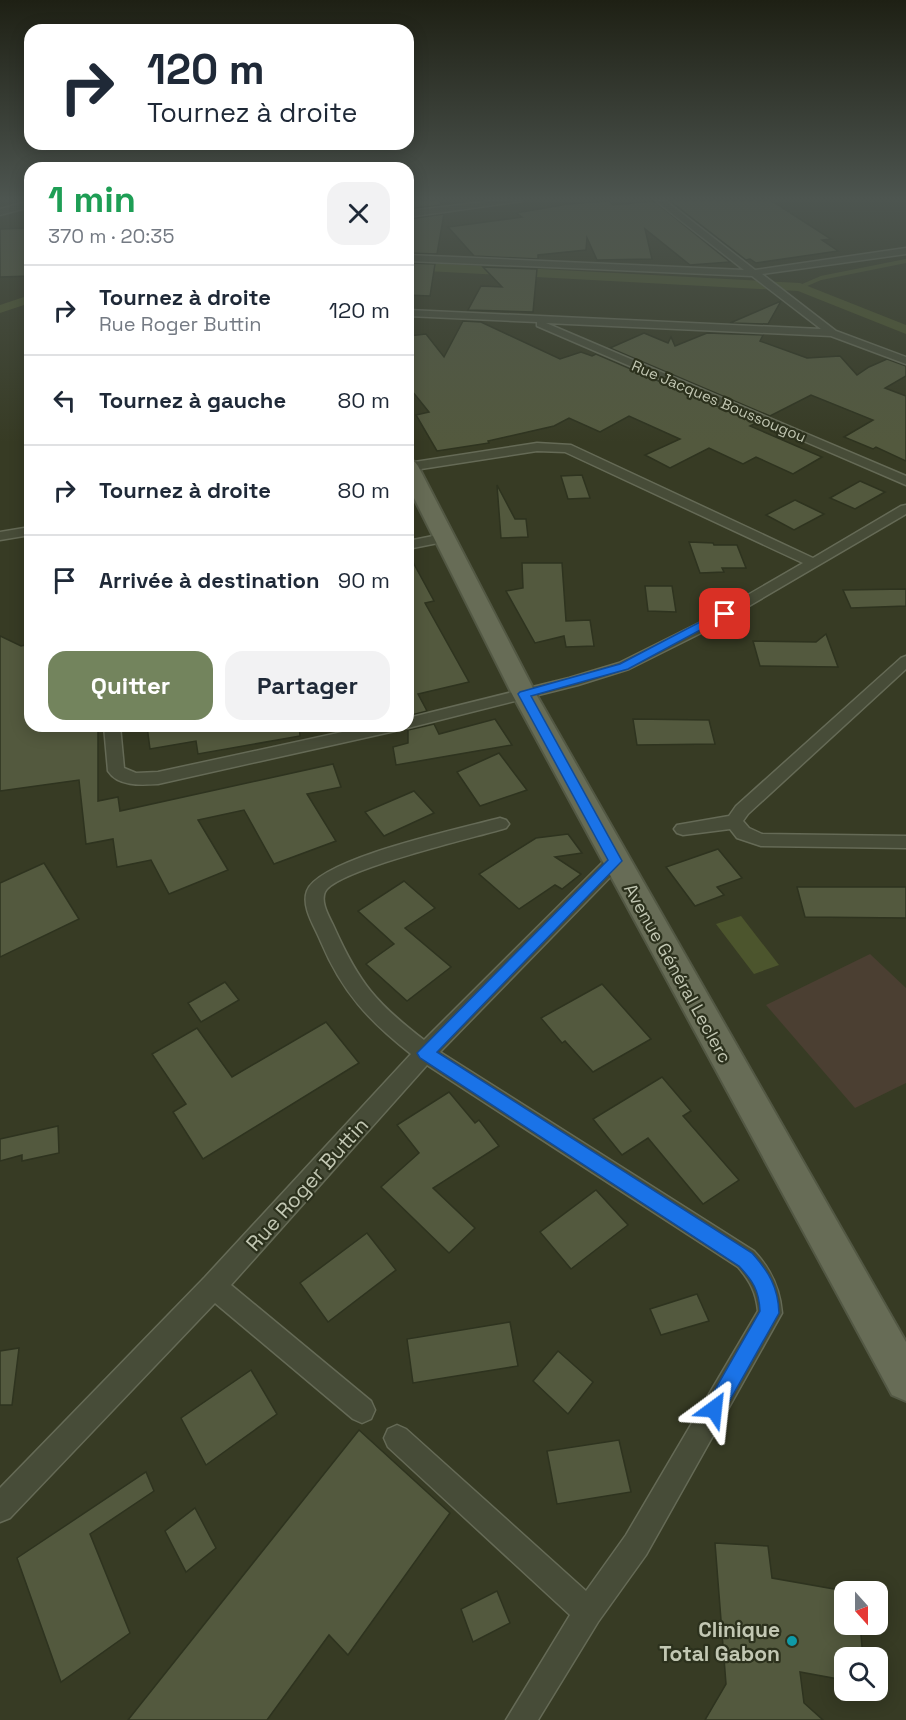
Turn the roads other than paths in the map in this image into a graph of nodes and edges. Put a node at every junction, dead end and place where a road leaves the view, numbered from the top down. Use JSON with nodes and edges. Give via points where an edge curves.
{"nodes":[{"id":1,"x":764,"y":281,"type":"edge"},
{"id":2,"x":414,"y":313,"type":"edge"},
{"id":3,"x":531,"y":320,"type":"junction"},
{"id":4,"x":832,"y":333,"type":"junction"},
{"id":5,"x":906,"y":361,"type":"edge"},
{"id":6,"x":414,"y":465,"type":"edge"},
{"id":7,"x":414,"y":478,"type":"edge"},
{"id":8,"x":906,"y":481,"type":"edge"},
{"id":9,"x":906,"y":509,"type":"edge"},
{"id":10,"x":24,"y":532,"type":"edge"},
{"id":11,"x":0,"y":536,"type":"edge"},
{"id":12,"x":443,"y":538,"type":"junction"},
{"id":13,"x":414,"y":544,"type":"edge"},
{"id":14,"x":811,"y":562,"type":"junction"},
{"id":15,"x":906,"y":661,"type":"edge"},
{"id":16,"x":524,"y":694,"type":"junction"},
{"id":17,"x":414,"y":722,"type":"edge"},
{"id":18,"x":113,"y":732,"type":"edge"},
{"id":19,"x":359,"y":732,"type":"edge"},
{"id":20,"x":734,"y":822,"type":"junction"},
{"id":21,"x":500,"y":824,"type":"dead end"},
{"id":22,"x":683,"y":829,"type":"dead end"},
{"id":23,"x":906,"y":842,"type":"edge"},
{"id":24,"x":615,"y":861,"type":"junction"},
{"id":25,"x":425,"y":1053,"type":"junction"},
{"id":26,"x":214,"y":1286,"type":"junction"},
{"id":27,"x":906,"y":1381,"type":"edge"},
{"id":28,"x":362,"y":1410,"type":"dead end"},
{"id":29,"x":397,"y":1438,"type":"dead end"},
{"id":30,"x":0,"y":1508,"type":"edge"},
{"id":31,"x":588,"y":1612,"type":"junction"},
{"id":32,"x":521,"y":1720,"type":"edge"}],
"edges":[{"from":1,"to":4,"type":"street"},
{"from":2,"to":3,"type":"street"},
{"from":3,"to":4,"type":"street"},
{"from":3,"to":8,"type":"street","name":"Rue Jacques Boussougou"},
{"from":4,"to":5,"type":"street"},
{"from":6,"to":14,"type":"street","via":[[537,447],[567,448]]},
{"from":7,"to":12,"type":"main road","name":"Avenue Général Leclerc"},
{"from":9,"to":14,"type":"street"},
{"from":10,"to":11,"type":"street"},
{"from":12,"to":13,"type":"street"},
{"from":12,"to":16,"type":"main road","name":"Avenue Général Leclerc"},
{"from":14,"to":16,"type":"street","via":[[708,624],[624,666]]},
{"from":15,"to":20,"type":"street","via":[[742,810]]},
{"from":16,"to":17,"type":"street"},
{"from":16,"to":24,"type":"main road","name":"Avenue Général Leclerc"},
{"from":18,"to":19,"type":"street","via":[[116,771],[134,779],[158,778]]},
{"from":20,"to":22,"type":"street"},
{"from":20,"to":23,"type":"street","via":[[743,833],[761,840]]},
{"from":21,"to":25,"type":"street","via":[[354,866],[319,886],[314,900],[348,977],[366,1003]]},
{"from":24,"to":25,"type":"street","name":"Rue Roger Buttin"},
{"from":24,"to":27,"type":"main road","name":"Avenue Général Leclerc"},
{"from":25,"to":26,"type":"street","name":"Rue Roger Buttin"},
{"from":25,"to":31,"type":"street","via":[[746,1259],[763,1279],[769,1296],[770,1313],[636,1545]]},
{"from":26,"to":28,"type":"street"},
{"from":26,"to":30,"type":"street","name":"Rue Roger Buttin"},
{"from":29,"to":31,"type":"street"},
{"from":31,"to":32,"type":"street"}]}
